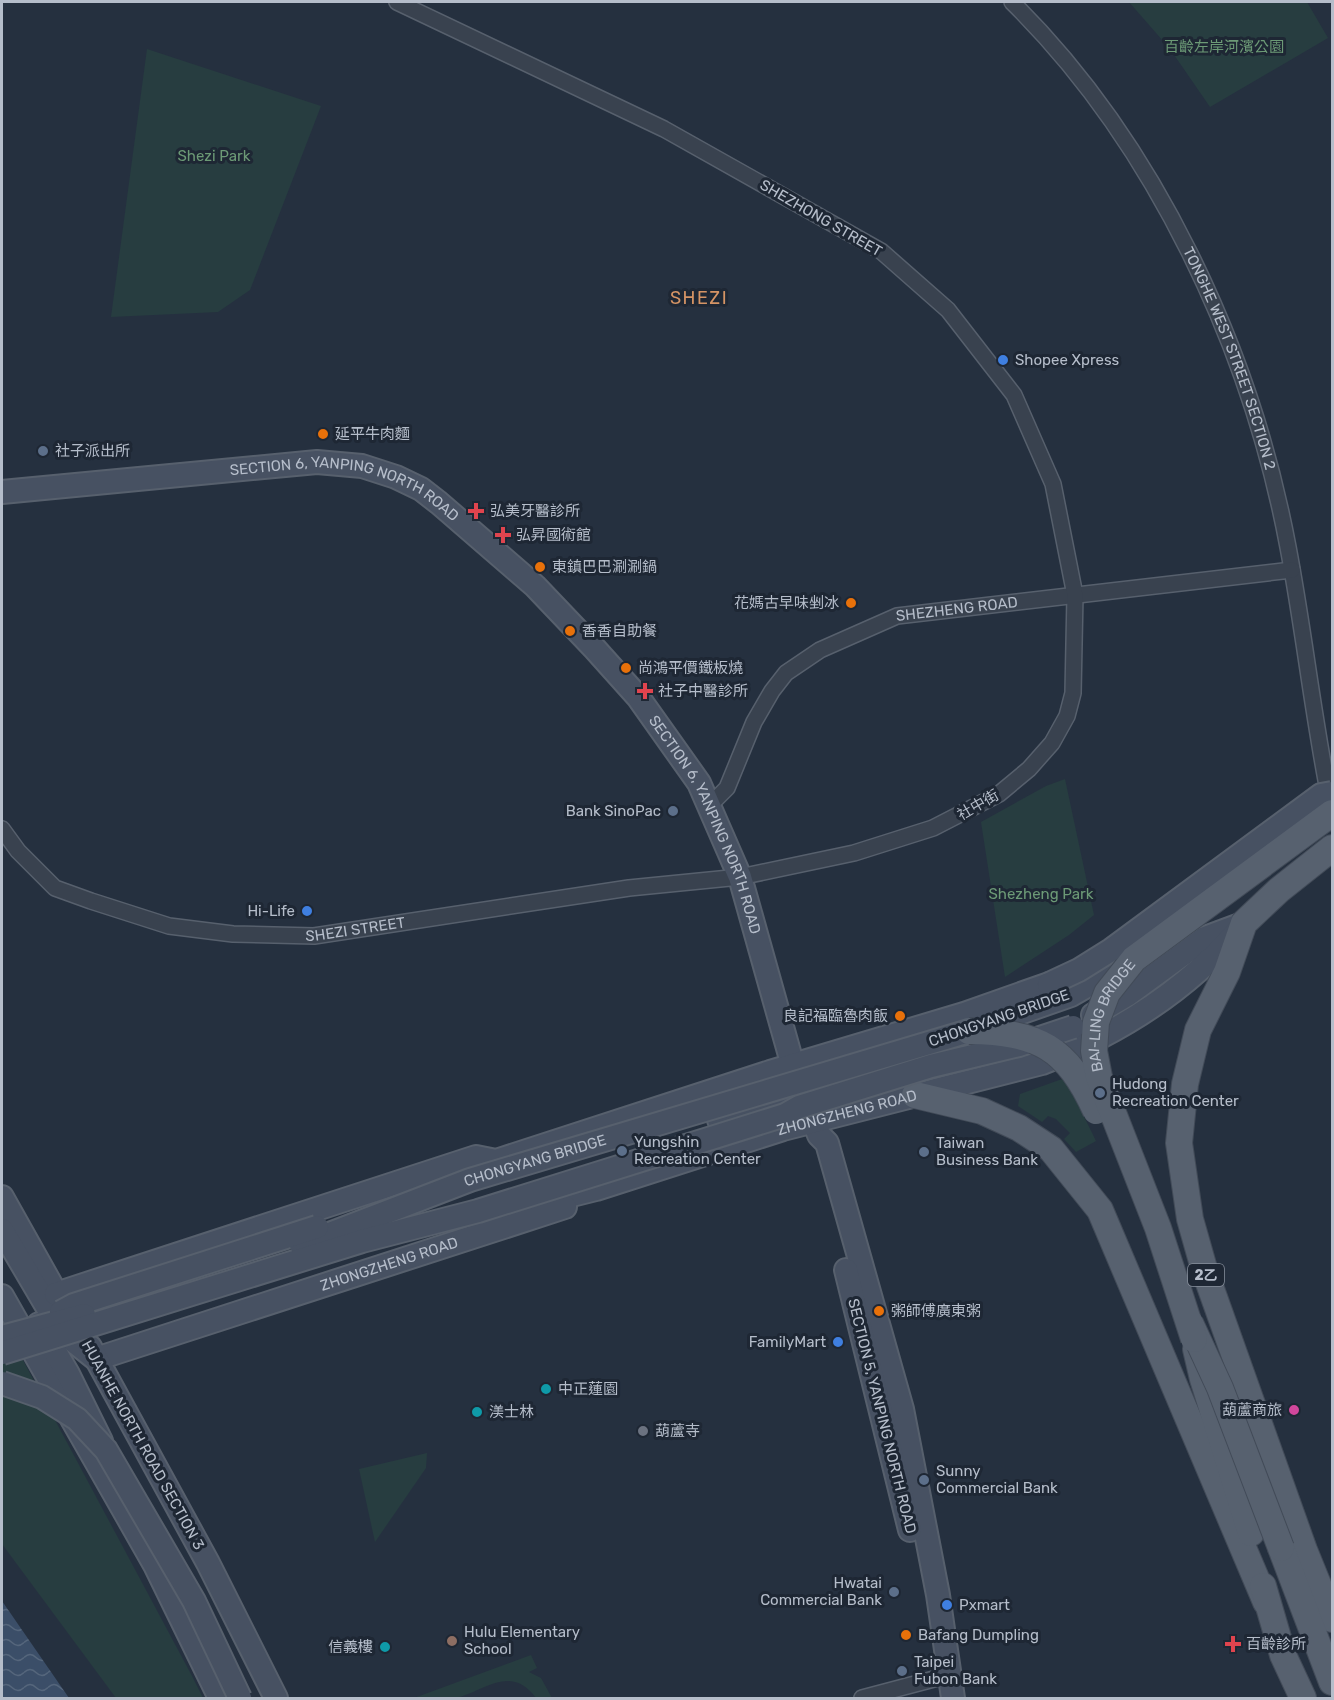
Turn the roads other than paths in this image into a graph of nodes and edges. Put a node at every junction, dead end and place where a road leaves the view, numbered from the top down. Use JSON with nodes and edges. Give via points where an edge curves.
{"nodes":[{"id":1,"x":397,"y":2,"type":"edge"},
{"id":2,"x":1011,"y":2,"type":"edge"},
{"id":3,"x":2,"y":492,"type":"edge"},
{"id":4,"x":1292,"y":570,"type":"junction"},
{"id":5,"x":1075,"y":595,"type":"junction"},
{"id":6,"x":1332,"y":793,"type":"edge"},
{"id":7,"x":711,"y":804,"type":"junction"},
{"id":8,"x":1332,"y":813,"type":"edge"},
{"id":9,"x":2,"y":829,"type":"edge"},
{"id":10,"x":1326,"y":853,"type":"edge"},
{"id":11,"x":740,"y":877,"type":"junction"},
{"id":12,"x":1244,"y":923,"type":"junction"},
{"id":13,"x":1134,"y":958,"type":"junction"},
{"id":14,"x":969,"y":1031,"type":"junction"},
{"id":15,"x":863,"y":1044,"type":"junction"},
{"id":16,"x":793,"y":1066,"type":"junction"},
{"id":17,"x":915,"y":1095,"type":"junction"},
{"id":18,"x":756,"y":1096,"type":"junction"},
{"id":19,"x":690,"y":1100,"type":"junction"},
{"id":20,"x":882,"y":1103,"type":"junction"},
{"id":21,"x":719,"y":1119,"type":"junction"},
{"id":22,"x":811,"y":1121,"type":"junction"},
{"id":23,"x":706,"y":1154,"type":"junction"},
{"id":24,"x":487,"y":1165,"type":"junction"},
{"id":25,"x":582,"y":1193,"type":"junction"},
{"id":26,"x":2,"y":1197,"type":"edge"},
{"id":27,"x":2,"y":1230,"type":"edge"},
{"id":28,"x":2,"y":1256,"type":"edge"},
{"id":29,"x":56,"y":1294,"type":"junction"},
{"id":30,"x":2,"y":1296,"type":"edge"},
{"id":31,"x":70,"y":1329,"type":"junction"},
{"id":32,"x":2,"y":1336,"type":"edge"},
{"id":33,"x":36,"y":1336,"type":"junction"},
{"id":34,"x":2,"y":1353,"type":"edge"},
{"id":35,"x":96,"y":1359,"type":"junction"},
{"id":36,"x":68,"y":1374,"type":"junction"},
{"id":37,"x":2,"y":1383,"type":"edge"},
{"id":38,"x":62,"y":1406,"type":"junction"},
{"id":39,"x":155,"y":1565,"type":"junction"},
{"id":40,"x":1266,"y":1602,"type":"junction"},
{"id":41,"x":1332,"y":1619,"type":"edge"},
{"id":42,"x":1332,"y":1682,"type":"edge"},
{"id":43,"x":942,"y":1684,"type":"edge"},
{"id":44,"x":220,"y":1698,"type":"edge"},
{"id":45,"x":240,"y":1698,"type":"edge"},
{"id":46,"x":276,"y":1698,"type":"edge"},
{"id":47,"x":862,"y":1698,"type":"edge"},
{"id":48,"x":953,"y":1698,"type":"edge"},
{"id":49,"x":1303,"y":1698,"type":"edge"}],
"edges":[{"from":1,"to":5,"type":"street","name":"SHEZHONG STREET","via":[[673,135],[880,251],[948,310],[1014,394],[1053,484]]},
{"from":2,"to":4,"type":"street","name":"TONGHE WEST STREET SECTION 2","via":[[1047,37],[1136,155],[1210,297],[1259,427]]},
{"from":3,"to":7,"type":"main road","name":"SECTION 6, YANPING NORTH ROAD","via":[[292,463],[362,466],[396,477],[421,489],[535,585],[638,697]]},
{"from":4,"to":5,"type":"street","name":"SHEZHENG ROAD"},
{"from":4,"to":8,"type":"street","name":"TONGHE WEST STREET SECTION 2"},
{"from":5,"to":7,"type":"street","name":"SHEZHENG ROAD","via":[[897,616],[820,650],[786,673],[772,691],[754,722],[728,787]]},
{"from":5,"to":11,"type":"street","name":"社中街","via":[[1073,693],[1052,743],[1029,769],[999,794],[933,828],[854,853]]},
{"from":6,"to":15,"type":"main road","name":"BAI-LING BRIDGE","bridge":true,"via":[[1321,795],[1111,950],[1078,970],[1049,984]]},
{"from":7,"to":11,"type":"main road","name":"SECTION 6, YANPING NORTH ROAD"},
{"from":8,"to":13,"type":"main road","name":"BAI-LING BRIDGE","number":"2乙","bridge":true},
{"from":9,"to":11,"type":"street","name":"SHEZI STREET","via":[[55,888],[169,926],[232,934],[314,936],[628,888]]},
{"from":10,"to":12,"type":"main road"},
{"from":11,"to":16,"type":"main road","name":"SECTION 6, YANPING NORTH ROAD"},
{"from":12,"to":17,"type":"main road","name":"ZHONGZHENG ROAD","via":[[1213,959],[1176,990],[1077,1050],[1042,1063]]},
{"from":12,"to":22,"type":"main road","name":"CHONGYANG BRIDGE","bridge":true,"via":[[1205,938],[1127,995],[1073,1027],[1019,1045],[931,1066]]},
{"from":12,"to":41,"type":"main road","number":"2乙","via":[[1227,972],[1198,1030],[1185,1084],[1179,1143],[1190,1219],[1205,1272]]},
{"from":13,"to":14,"type":"main road","name":"CHONGYANG BRIDGE","bridge":true,"via":[[1071,995]]},
{"from":13,"to":40,"type":"main road","name":"BAI-LING BRIDGE","number":"2乙","bridge":true,"via":[[1107,993],[1096,1022],[1094,1051],[1099,1077],[1158,1228],[1194,1339],[1246,1511]]},
{"from":14,"to":18,"type":"main road","name":"CHONGYANG BRIDGE","bridge":true},
{"from":14,"to":42,"type":"main road","bridge":true,"via":[[1005,1031],[1031,1038],[1062,1057],[1083,1082],[1220,1388]]},
{"from":15,"to":16,"type":"main road"},
{"from":15,"to":20,"type":"main road"},
{"from":16,"to":19,"type":"main road"},
{"from":16,"to":22,"type":"main road","name":"SECTION 5, YANPING NORTH ROAD"},
{"from":17,"to":20,"type":"main road","name":"ZHONGZHENG ROAD"},
{"from":17,"to":40,"type":"main road","via":[[982,1112],[1019,1128],[1051,1149],[1100,1210]]},
{"from":18,"to":21,"type":"main road"},
{"from":18,"to":33,"type":"main road","name":"CHONGYANG BRIDGE","bridge":true,"via":[[470,1180],[353,1227]]},
{"from":19,"to":23,"type":"main road"},
{"from":19,"to":24,"type":"main road"},
{"from":20,"to":22,"type":"main road","name":"ZHONGZHENG ROAD"},
{"from":21,"to":22,"type":"main road","via":[[782,1105]]},
{"from":21,"to":31,"type":"main road"},
{"from":22,"to":23,"type":"main road","name":"ZHONGZHENG ROAD"},
{"from":22,"to":33,"type":"main road","name":"CHONGYANG BRIDGE","bridge":true,"via":[[785,1115],[478,1211]]},
{"from":22,"to":43,"type":"main road","name":"SECTION 5, YANPING NORTH ROAD","via":[[915,1550]]},
{"from":23,"to":25,"type":"main road","name":"ZHONGZHENG ROAD"},
{"from":24,"to":29,"type":"main road","via":[[476,1157]]},
{"from":24,"to":33,"type":"main road","bridge":true,"via":[[453,1183],[74,1305]]},
{"from":25,"to":33,"type":"main road","via":[[499,1211],[78,1343]]},
{"from":25,"to":35,"type":"main road","name":"ZHONGZHENG ROAD","via":[[574,1204]]},
{"from":26,"to":29,"type":"main road","name":"HUANHE NORTH ROAD SECTION 3"},
{"from":27,"to":31,"type":"main road"},
{"from":28,"to":36,"type":"main road"},
{"from":29,"to":31,"type":"main road","name":"HUANHE NORTH ROAD SECTION 3"},
{"from":30,"to":38,"type":"main road"},
{"from":31,"to":35,"type":"main road","name":"HUANHE NORTH ROAD SECTION 3"},
{"from":31,"to":36,"type":"main road"},
{"from":32,"to":33,"type":"main road","name":"CHONGYANG BRIDGE","bridge":true},
{"from":33,"to":34,"type":"main road","name":"CHONGYANG BRIDGE","bridge":true},
{"from":35,"to":46,"type":"main road","name":"HUANHE NORTH ROAD SECTION 3","via":[[208,1563]]},
{"from":36,"to":38,"type":"main road"},
{"from":36,"to":39,"type":"main road","via":[[145,1530]]},
{"from":37,"to":45,"type":"main road","bridge":true,"via":[[42,1397],[77,1419],[106,1450],[194,1601]]},
{"from":38,"to":39,"type":"main road"},
{"from":39,"to":44,"type":"main road"},
{"from":40,"to":49,"type":"main road","number":"2乙","via":[[1283,1655]]},
{"from":43,"to":47,"type":"street"},
{"from":43,"to":48,"type":"main road","name":"SECTION 5, YANPING NORTH ROAD"}]}
